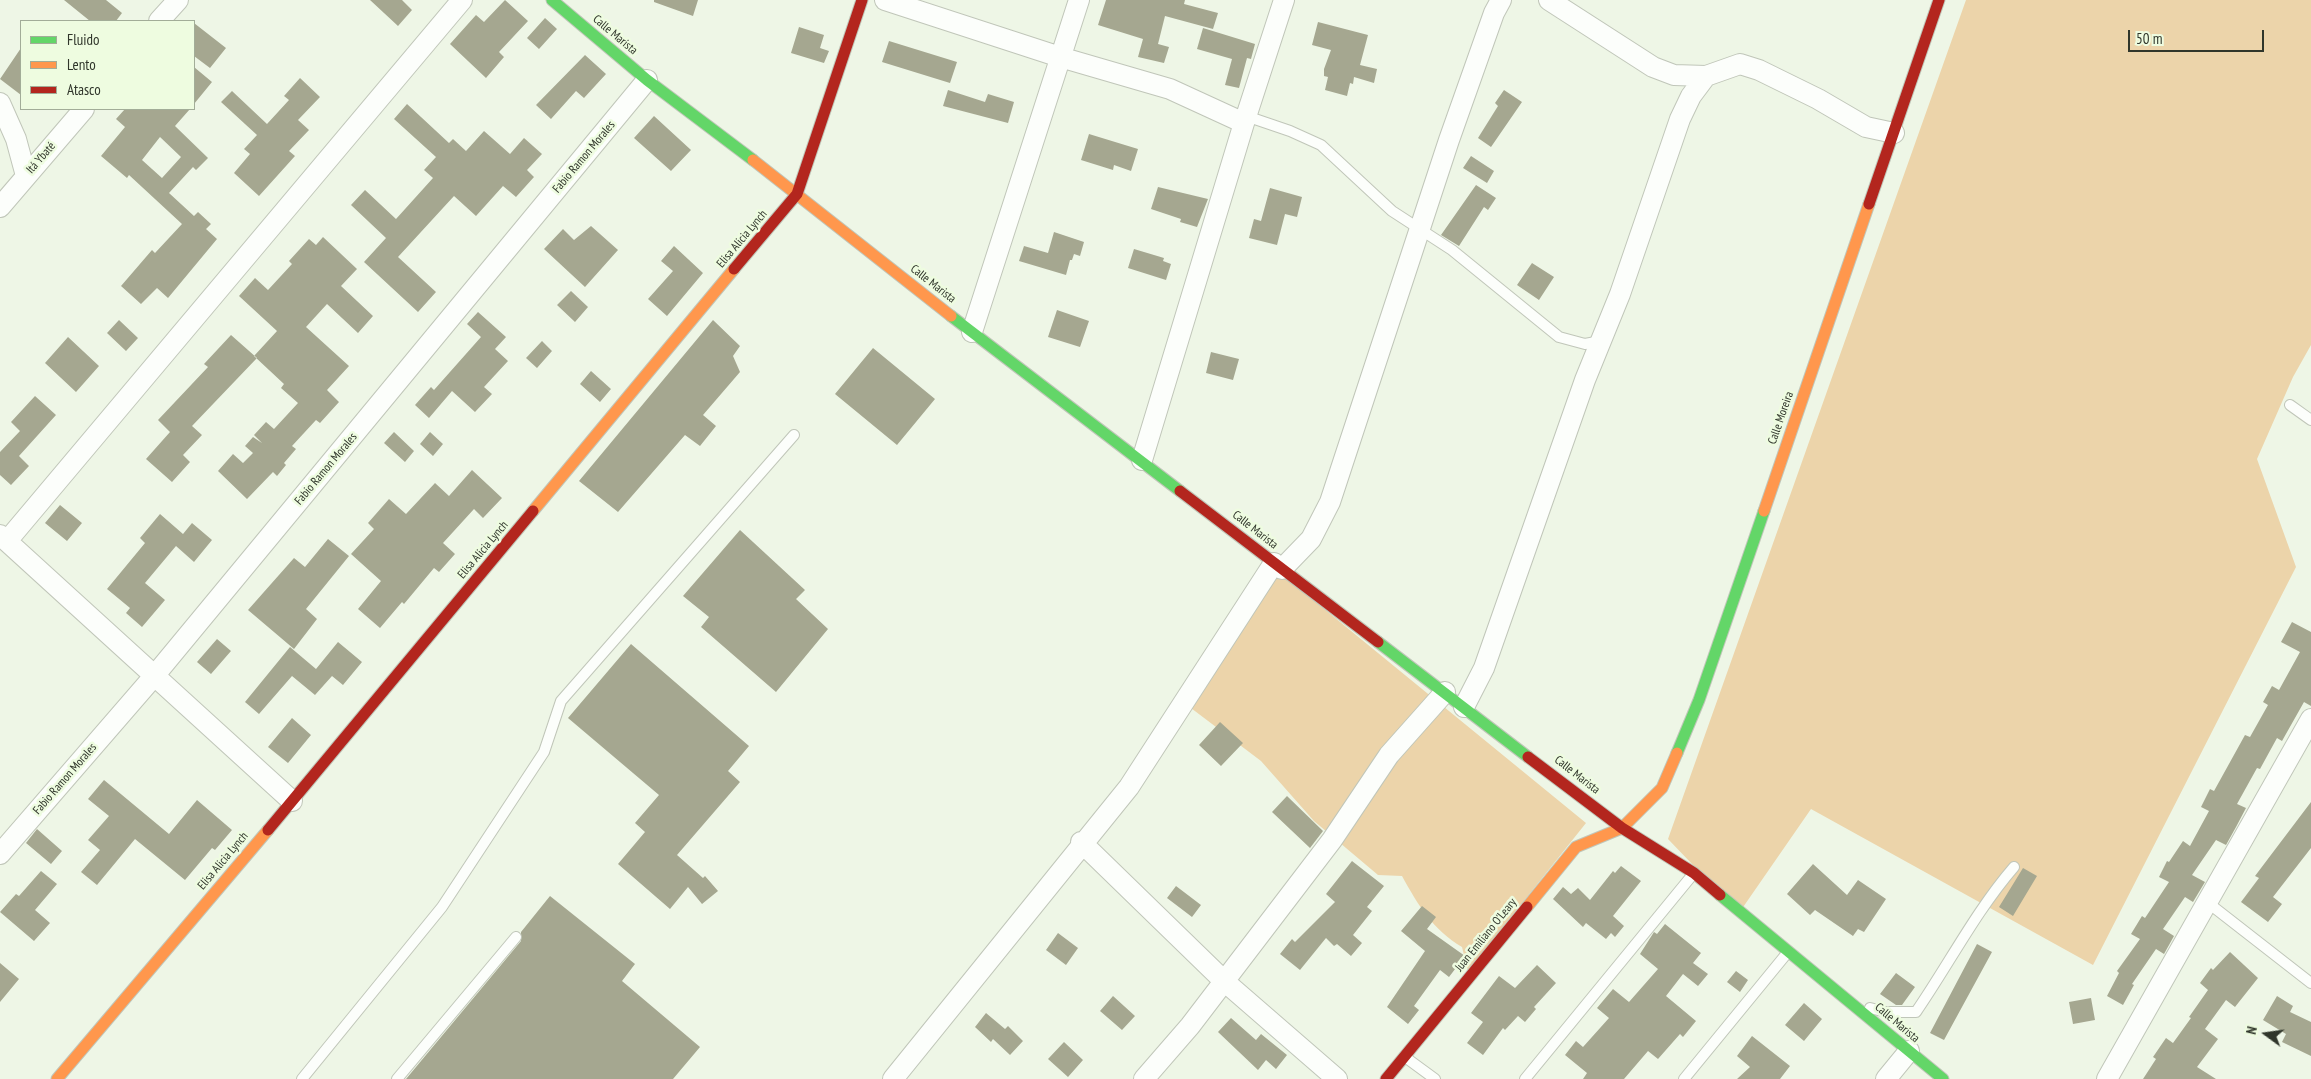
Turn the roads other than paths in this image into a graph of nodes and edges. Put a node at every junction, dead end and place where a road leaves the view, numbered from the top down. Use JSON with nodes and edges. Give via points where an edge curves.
{"nodes":[{"id":1,"x":178,"y":0,"type":"edge"},
{"id":2,"x":462,"y":0,"type":"edge"},
{"id":3,"x":552,"y":0,"type":"edge"},
{"id":4,"x":862,"y":0,"type":"edge"},
{"id":5,"x":884,"y":0,"type":"edge"},
{"id":6,"x":1079,"y":0,"type":"edge"},
{"id":7,"x":1284,"y":0,"type":"edge"},
{"id":8,"x":1501,"y":0,"type":"edge"},
{"id":9,"x":1549,"y":0,"type":"edge"},
{"id":10,"x":1939,"y":0,"type":"edge"},
{"id":11,"x":160,"y":20,"type":"edge"},
{"id":12,"x":1060,"y":58,"type":"junction"},
{"id":13,"x":1706,"y":76,"type":"junction"},
{"id":14,"x":647,"y":80,"type":"junction"},
{"id":15,"x":0,"y":103,"type":"edge"},
{"id":16,"x":83,"y":110,"type":"edge"},
{"id":17,"x":1245,"y":120,"type":"junction"},
{"id":18,"x":1894,"y":132,"type":"junction"},
{"id":19,"x":26,"y":176,"type":"junction"},
{"id":20,"x":797,"y":194,"type":"junction"},
{"id":21,"x":0,"y":207,"type":"edge"},
{"id":22,"x":1419,"y":231,"type":"junction"},
{"id":23,"x":972,"y":332,"type":"junction"},
{"id":24,"x":1601,"y":341,"type":"junction"},
{"id":25,"x":2290,"y":405,"type":"dead end"},
{"id":26,"x":2311,"y":420,"type":"edge"},
{"id":27,"x":794,"y":435,"type":"dead end"},
{"id":28,"x":1142,"y":460,"type":"junction"},
{"id":29,"x":4,"y":538,"type":"edge"},
{"id":30,"x":1278,"y":566,"type":"junction"},
{"id":31,"x":155,"y":675,"type":"junction"},
{"id":32,"x":1445,"y":692,"type":"junction"},
{"id":33,"x":1464,"y":707,"type":"junction"},
{"id":34,"x":2310,"y":722,"type":"edge"},
{"id":35,"x":292,"y":801,"type":"junction"},
{"id":36,"x":1622,"y":828,"type":"junction"},
{"id":37,"x":1082,"y":842,"type":"junction"},
{"id":38,"x":0,"y":854,"type":"edge"},
{"id":39,"x":2014,"y":867,"type":"dead end"},
{"id":40,"x":1694,"y":873,"type":"junction"},
{"id":41,"x":2207,"y":902,"type":"junction"},
{"id":42,"x":516,"y":937,"type":"dead end"},
{"id":43,"x":1788,"y":951,"type":"junction"},
{"id":44,"x":1224,"y":981,"type":"junction"},
{"id":45,"x":2311,"y":983,"type":"edge"},
{"id":46,"x":1852,"y":1004,"type":"junction"},
{"id":47,"x":1909,"y":1051,"type":"junction"},
{"id":48,"x":1405,"y":1057,"type":"junction"},
{"id":49,"x":57,"y":1079,"type":"edge"},
{"id":50,"x":302,"y":1079,"type":"edge"},
{"id":51,"x":397,"y":1079,"type":"edge"},
{"id":52,"x":893,"y":1079,"type":"edge"},
{"id":53,"x":1144,"y":1079,"type":"edge"},
{"id":54,"x":1336,"y":1079,"type":"edge"},
{"id":55,"x":1386,"y":1079,"type":"edge"},
{"id":56,"x":1435,"y":1079,"type":"edge"},
{"id":57,"x":1525,"y":1079,"type":"edge"},
{"id":58,"x":1684,"y":1079,"type":"edge"},
{"id":59,"x":1886,"y":1079,"type":"edge"},
{"id":60,"x":1943,"y":1079,"type":"edge"},
{"id":61,"x":2107,"y":1079,"type":"edge"}],
"edges":[{"from":1,"to":11,"type":"street"},
{"from":2,"to":29,"type":"street"},
{"from":3,"to":14,"type":"street","name":"Calle Marista"},
{"from":4,"to":20,"type":"street","name":"Elisa Alicia Lynch"},
{"from":5,"to":12,"type":"street"},
{"from":6,"to":12,"type":"street"},
{"from":7,"to":17,"type":"street"},
{"from":8,"to":22,"type":"street"},
{"from":9,"to":13,"type":"street","via":[[1653,67],[1674,76]]},
{"from":10,"to":18,"type":"street","name":"Calle Moreira"},
{"from":12,"to":17,"type":"street","via":[[1170,89]]},
{"from":12,"to":23,"type":"street"},
{"from":13,"to":18,"type":"street","via":[[1740,64],[1818,99],[1866,127]]},
{"from":13,"to":24,"type":"street","via":[[1680,119]]},
{"from":14,"to":20,"type":"street","name":"Calle Marista"},
{"from":14,"to":31,"type":"street","name":"Fabio Ramon Morales"},
{"from":15,"to":19,"type":"street","via":[[16,139]]},
{"from":16,"to":19,"type":"street","name":"Itá Ybaté"},
{"from":17,"to":22,"type":"lane","via":[[1290,130],[1321,145],[1392,211]]},
{"from":17,"to":28,"type":"street"},
{"from":18,"to":36,"type":"street","name":"Calle Moreira","via":[[1699,700],[1662,788]]},
{"from":19,"to":21,"type":"street","name":"Itá Ybaté"},
{"from":20,"to":23,"type":"street","name":"Calle Marista"},
{"from":20,"to":35,"type":"street","name":"Elisa Alicia Lynch"},
{"from":22,"to":24,"type":"lane","via":[[1452,250],[1559,337],[1585,344]]},
{"from":22,"to":30,"type":"street","via":[[1330,502],[1311,539]]},
{"from":23,"to":28,"type":"street","name":"Calle Marista"},
{"from":24,"to":33,"type":"street","via":[[1484,668]]},
{"from":25,"to":26,"type":"lane"},
{"from":27,"to":50,"type":"lane","via":[[561,701],[544,752],[442,907]]},
{"from":28,"to":30,"type":"street","name":"Calle Marista"},
{"from":29,"to":31,"type":"street"},
{"from":30,"to":32,"type":"street","name":"Calle Marista"},
{"from":30,"to":37,"type":"street","via":[[1128,787]]},
{"from":31,"to":35,"type":"street"},
{"from":31,"to":38,"type":"street","name":"Fabio Ramon Morales"},
{"from":32,"to":33,"type":"street","name":"Calle Marista"},
{"from":32,"to":44,"type":"street","via":[[1389,755],[1332,840]]},
{"from":33,"to":36,"type":"street","name":"Calle Marista"},
{"from":34,"to":41,"type":"street"},
{"from":35,"to":49,"type":"street","name":"Elisa Alicia Lynch"},
{"from":36,"to":40,"type":"street","name":"Calle Marista"},
{"from":36,"to":48,"type":"street","name":"Juan Emiliano O'Leary","via":[[1576,847]]},
{"from":37,"to":44,"type":"street"},
{"from":37,"to":52,"type":"street"},
{"from":39,"to":46,"type":"lane","via":[[1990,895],[1916,1012],[1886,1012]]},
{"from":40,"to":43,"type":"street","name":"Calle Marista"},
{"from":40,"to":57,"type":"lane"},
{"from":41,"to":45,"type":"lane"},
{"from":41,"to":61,"type":"street"},
{"from":42,"to":51,"type":"lane"},
{"from":43,"to":46,"type":"street","name":"Calle Marista"},
{"from":43,"to":58,"type":"lane"},
{"from":44,"to":53,"type":"street"},
{"from":44,"to":54,"type":"street"},
{"from":46,"to":47,"type":"street","name":"Calle Marista"},
{"from":47,"to":59,"type":"street"},
{"from":47,"to":60,"type":"street","name":"Calle Marista"},
{"from":48,"to":55,"type":"street","name":"Juan Emiliano O'Leary"},
{"from":48,"to":56,"type":"lane"}]}
